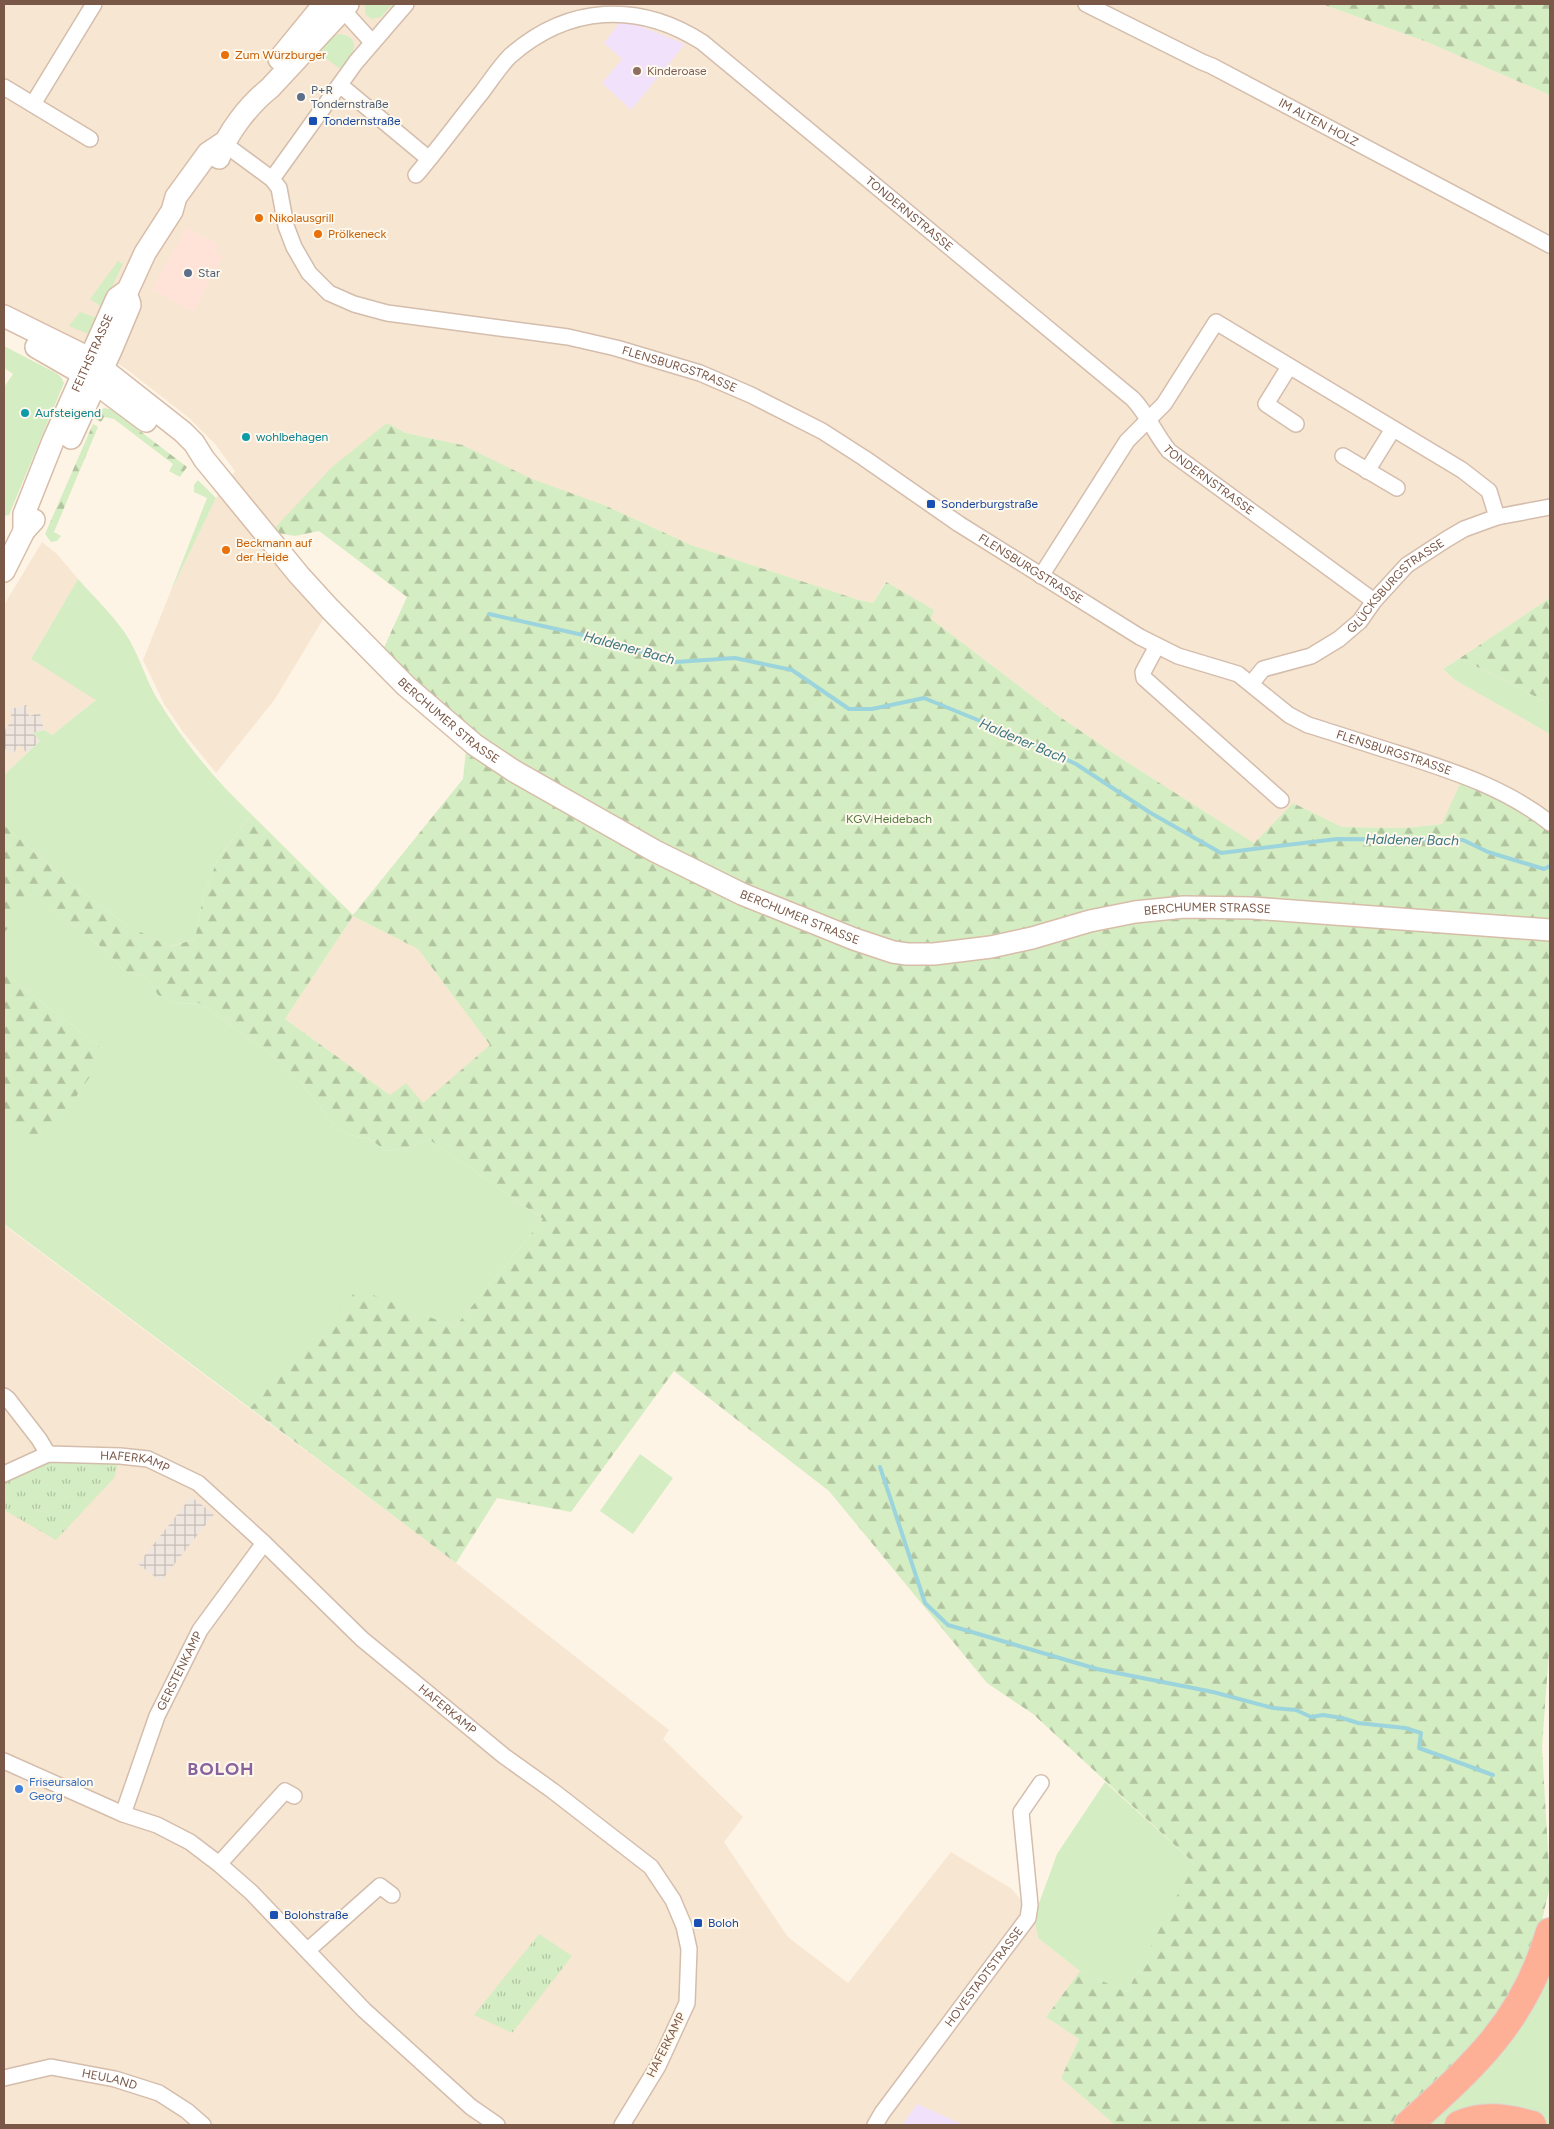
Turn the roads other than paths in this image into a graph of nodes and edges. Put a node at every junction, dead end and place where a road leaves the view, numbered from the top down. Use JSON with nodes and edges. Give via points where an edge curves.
{"nodes":[{"id":1,"x":94,"y":4,"type":"edge"},
{"id":2,"x":406,"y":4,"type":"edge"},
{"id":3,"x":1086,"y":4,"type":"edge"},
{"id":4,"x":338,"y":5,"type":"edge"},
{"id":5,"x":372,"y":42,"type":"junction"},
{"id":6,"x":340,"y":85,"type":"junction"},
{"id":7,"x":4,"y":88,"type":"edge"},
{"id":8,"x":33,"y":104,"type":"junction"},
{"id":9,"x":90,"y":139,"type":"dead end"},
{"id":10,"x":223,"y":144,"type":"junction"},
{"id":11,"x":429,"y":159,"type":"junction"},
{"id":12,"x":416,"y":175,"type":"dead end"},
{"id":13,"x":272,"y":179,"type":"junction"},
{"id":14,"x":1550,"y":245,"type":"edge"},
{"id":15,"x":4,"y":316,"type":"edge"},
{"id":16,"x":4,"y":330,"type":"edge"},
{"id":17,"x":1289,"y":366,"type":"junction"},
{"id":18,"x":93,"y":371,"type":"junction"},
{"id":19,"x":1150,"y":419,"type":"junction"},
{"id":20,"x":1296,"y":424,"type":"dead end"},
{"id":21,"x":1393,"y":429,"type":"junction"},
{"id":22,"x":1343,"y":456,"type":"dead end"},
{"id":23,"x":1367,"y":471,"type":"junction"},
{"id":24,"x":1396,"y":488,"type":"dead end"},
{"id":25,"x":1550,"y":507,"type":"edge"},
{"id":26,"x":1497,"y":517,"type":"junction"},
{"id":27,"x":4,"y":571,"type":"edge"},
{"id":28,"x":1041,"y":576,"type":"junction"},
{"id":29,"x":1374,"y":601,"type":"junction"},
{"id":30,"x":1157,"y":646,"type":"junction"},
{"id":31,"x":1251,"y":684,"type":"junction"},
{"id":32,"x":1281,"y":800,"type":"dead end"},
{"id":33,"x":1550,"y":823,"type":"edge"},
{"id":34,"x":1550,"y":930,"type":"edge"},
{"id":35,"x":4,"y":1396,"type":"edge"},
{"id":36,"x":48,"y":1454,"type":"junction"},
{"id":37,"x":4,"y":1474,"type":"edge"},
{"id":38,"x":264,"y":1543,"type":"junction"},
{"id":39,"x":4,"y":1761,"type":"edge"},
{"id":40,"x":1041,"y":1783,"type":"dead end"},
{"id":41,"x":286,"y":1792,"type":"dead end"},
{"id":42,"x":123,"y":1814,"type":"junction"},
{"id":43,"x":219,"y":1864,"type":"junction"},
{"id":44,"x":381,"y":1887,"type":"dead end"},
{"id":45,"x":1550,"y":1932,"type":"edge"},
{"id":46,"x":308,"y":1950,"type":"junction"},
{"id":47,"x":4,"y":2078,"type":"edge"},
{"id":48,"x":204,"y":2125,"type":"edge"},
{"id":49,"x":497,"y":2125,"type":"edge"},
{"id":50,"x":622,"y":2125,"type":"edge"},
{"id":51,"x":875,"y":2125,"type":"edge"},
{"id":52,"x":1408,"y":2125,"type":"edge"},
{"id":53,"x":1459,"y":2125,"type":"edge"},
{"id":54,"x":1532,"y":2125,"type":"edge"}],
"edges":[{"from":1,"to":8,"type":"street"},
{"from":2,"to":5,"type":"street"},
{"from":3,"to":14,"type":"street","name":"IM ALTEN HOLZ","via":[[1212,66]]},
{"from":4,"to":5,"type":"street"},
{"from":4,"to":10,"type":"main road","name":"FEITHSTRASSE"},
{"from":5,"to":6,"type":"street"},
{"from":6,"to":11,"type":"street"},
{"from":6,"to":13,"type":"street"},
{"from":7,"to":8,"type":"street"},
{"from":8,"to":9,"type":"street"},
{"from":10,"to":13,"type":"street"},
{"from":10,"to":18,"type":"main road","name":"FEITHSTRASSE","via":[[208,152],[176,197],[172,211],[145,253],[128,290],[130,305]]},
{"from":11,"to":12,"type":"street","name":"TONDERNSTRASSE"},
{"from":11,"to":19,"type":"street","name":"TONDERNSTRASSE","via":[[510,57],[534,39],[562,23],[596,14],[628,14],[655,20],[702,42],[1133,399]]},
{"from":13,"to":28,"type":"street","name":"FLENSBURGSTRASSE","via":[[279,188],[286,226],[297,254],[308,273],[329,292],[354,304],[387,313],[568,337],[700,373],[822,431]]},
{"from":15,"to":18,"type":"main road"},
{"from":16,"to":18,"type":"main road"},
{"from":17,"to":19,"type":"street","via":[[1216,322],[1164,404]]},
{"from":17,"to":20,"type":"street","via":[[1266,404]]},
{"from":17,"to":21,"type":"street"},
{"from":18,"to":27,"type":"main road","name":"FEITHSTRASSE","via":[[34,521],[24,531]]},
{"from":18,"to":34,"type":"main road","name":"BERCHUMER STRASSE","via":[[183,432],[298,575],[406,686],[475,745],[514,771],[684,867],[875,947],[907,954],[967,951],[1021,941],[1114,915],[1208,906]]},
{"from":19,"to":28,"type":"street","via":[[1126,440]]},
{"from":19,"to":29,"type":"street","name":"TONDERNSTRASSE","via":[[1157,436],[1169,451]]},
{"from":21,"to":23,"type":"street"},
{"from":21,"to":26,"type":"street","via":[[1481,484],[1489,491]]},
{"from":22,"to":23,"type":"street"},
{"from":23,"to":24,"type":"street"},
{"from":25,"to":26,"type":"street","name":"GLÜCKSBURGSTRASSE"},
{"from":26,"to":29,"type":"street","name":"GLÜCKSBURGSTRASSE","via":[[1464,529],[1406,564]]},
{"from":28,"to":30,"type":"street","name":"FLENSBURGSTRASSE"},
{"from":29,"to":31,"type":"street","name":"GLÜCKSBURGSTRASSE","via":[[1360,621],[1327,648],[1302,659],[1263,669]]},
{"from":30,"to":31,"type":"street","name":"FLENSBURGSTRASSE","via":[[1178,656],[1238,674]]},
{"from":30,"to":32,"type":"street","via":[[1143,672],[1144,678]]},
{"from":31,"to":33,"type":"street","name":"FLENSBURGSTRASSE","via":[[1289,715],[1308,725],[1464,775],[1508,794]]},
{"from":35,"to":36,"type":"street"},
{"from":36,"to":37,"type":"street","name":"HAFERKAMP"},
{"from":36,"to":38,"type":"street","name":"HAFERKAMP","via":[[148,1459],[198,1484]]},
{"from":38,"to":42,"type":"street","name":"GERSTENKAMP","via":[[200,1630],[157,1716]]},
{"from":38,"to":50,"type":"street","name":"HAFERKAMP","via":[[362,1639],[504,1756],[651,1867],[674,1900],[690,1949],[686,2003],[658,2066]]},
{"from":39,"to":42,"type":"street"},
{"from":40,"to":51,"type":"street","name":"HOVESTADTSTRASSE","via":[[1021,1812],[1030,1905],[1028,1918]]},
{"from":41,"to":43,"type":"street"},
{"from":42,"to":43,"type":"street","via":[[157,1825],[190,1842]]},
{"from":43,"to":46,"type":"street"},
{"from":44,"to":46,"type":"street"},
{"from":45,"to":52,"type":"highway","via":[[1532,1983],[1497,2038]]},
{"from":46,"to":49,"type":"street","via":[[364,2010],[471,2106]]},
{"from":47,"to":48,"type":"street","name":"HEULAND","via":[[51,2067],[115,2079],[159,2093]]},
{"from":53,"to":54,"type":"highway","via":[[1486,2117]]}]}
